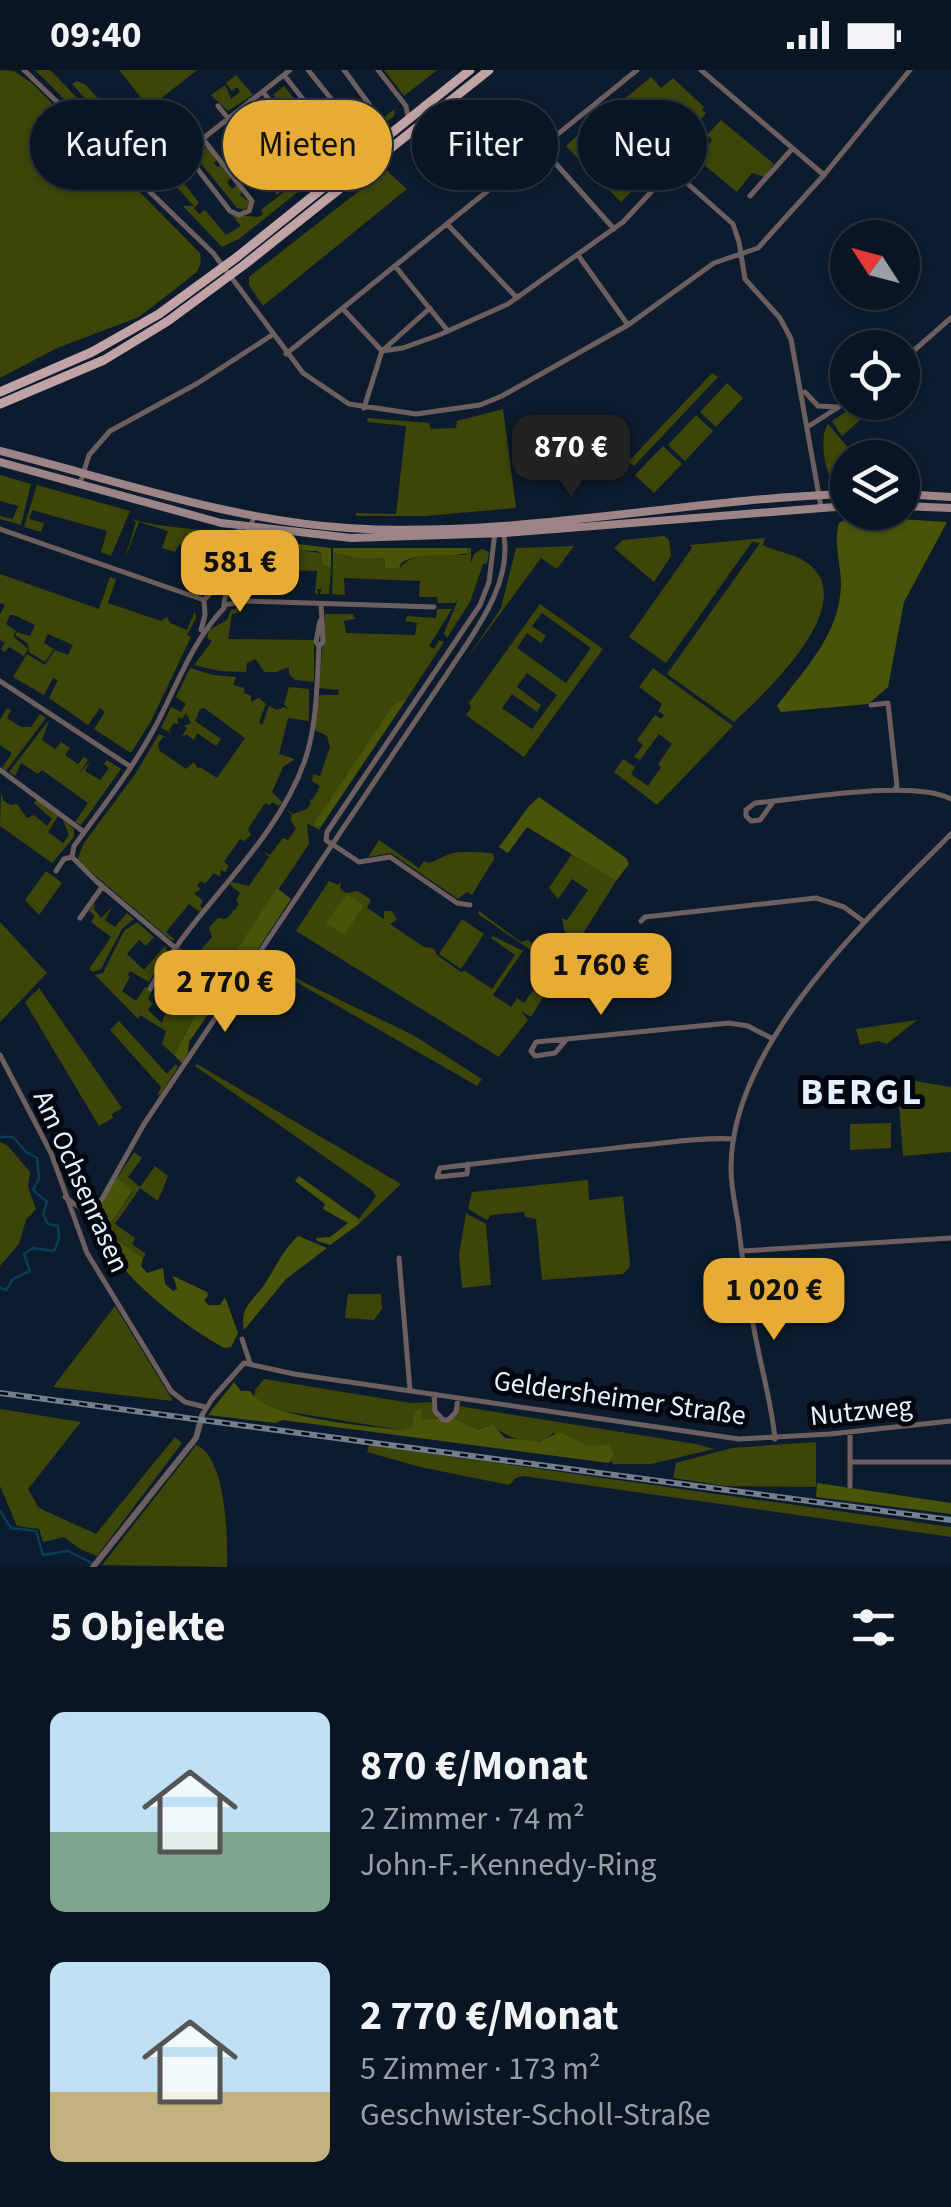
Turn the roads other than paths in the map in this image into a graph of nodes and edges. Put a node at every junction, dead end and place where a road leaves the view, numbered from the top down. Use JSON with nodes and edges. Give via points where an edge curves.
{"nodes":[{"id":1,"x":24,"y":70,"type":"edge"},
{"id":2,"x":308,"y":70,"type":"edge"},
{"id":3,"x":344,"y":70,"type":"edge"},
{"id":4,"x":378,"y":70,"type":"edge"},
{"id":5,"x":479,"y":70,"type":"edge"},
{"id":6,"x":488,"y":70,"type":"edge"},
{"id":7,"x":637,"y":70,"type":"edge"},
{"id":8,"x":701,"y":70,"type":"edge"},
{"id":9,"x":906,"y":71,"type":"edge"},
{"id":10,"x":287,"y":72,"type":"edge"},
{"id":11,"x":471,"y":75,"type":"edge"},
{"id":12,"x":263,"y":92,"type":"junction"},
{"id":13,"x":55,"y":100,"type":"edge"},
{"id":14,"x":252,"y":100,"type":"edge"},
{"id":15,"x":600,"y":100,"type":"edge"},
{"id":16,"x":218,"y":106,"type":"dead end"},
{"id":17,"x":223,"y":112,"type":"edge"},
{"id":18,"x":578,"y":118,"type":"edge"},
{"id":19,"x":407,"y":120,"type":"junction"},
{"id":20,"x":223,"y":122,"type":"edge"},
{"id":21,"x":558,"y":133,"type":"edge"},
{"id":22,"x":203,"y":139,"type":"edge"},
{"id":23,"x":203,"y":141,"type":"edge"},
{"id":24,"x":792,"y":148,"type":"junction"},
{"id":25,"x":558,"y":166,"type":"edge"},
{"id":26,"x":824,"y":175,"type":"junction"},
{"id":27,"x":203,"y":178,"type":"edge"},
{"id":28,"x":147,"y":190,"type":"edge"},
{"id":29,"x":489,"y":190,"type":"edge"},
{"id":30,"x":652,"y":190,"type":"edge"},
{"id":31,"x":696,"y":190,"type":"edge"},
{"id":32,"x":750,"y":196,"type":"dead end"},
{"id":33,"x":447,"y":224,"type":"junction"},
{"id":34,"x":614,"y":229,"type":"junction"},
{"id":35,"x":578,"y":255,"type":"junction"},
{"id":36,"x":739,"y":255,"type":"junction"},
{"id":37,"x":395,"y":266,"type":"junction"},
{"id":38,"x":227,"y":271,"type":"junction"},
{"id":39,"x":518,"y":298,"type":"junction"},
{"id":40,"x":430,"y":308,"type":"junction"},
{"id":41,"x":343,"y":309,"type":"junction"},
{"id":42,"x":951,"y":318,"type":"edge"},
{"id":43,"x":628,"y":326,"type":"junction"},
{"id":44,"x":448,"y":331,"type":"junction"},
{"id":45,"x":272,"y":335,"type":"junction"},
{"id":46,"x":920,"y":345,"type":"edge"},
{"id":47,"x":382,"y":351,"type":"junction"},
{"id":48,"x":286,"y":354,"type":"junction"},
{"id":49,"x":803,"y":390,"type":"junction"},
{"id":50,"x":0,"y":392,"type":"edge"},
{"id":51,"x":0,"y":404,"type":"edge"},
{"id":52,"x":830,"y":406,"type":"edge"},
{"id":53,"x":364,"y":408,"type":"junction"},
{"id":54,"x":830,"y":412,"type":"edge"},
{"id":55,"x":809,"y":426,"type":"junction"},
{"id":56,"x":2,"y":451,"type":"edge"},
{"id":57,"x":0,"y":462,"type":"edge"},
{"id":58,"x":82,"y":480,"type":"junction"},
{"id":59,"x":830,"y":495,"type":"edge"},
{"id":60,"x":920,"y":495,"type":"edge"},
{"id":61,"x":820,"y":496,"type":"junction"},
{"id":62,"x":951,"y":497,"type":"edge"},
{"id":63,"x":830,"y":507,"type":"edge"},
{"id":64,"x":920,"y":507,"type":"edge"},
{"id":65,"x":821,"y":508,"type":"junction"},
{"id":66,"x":951,"y":508,"type":"edge"},
{"id":67,"x":243,"y":515,"type":"junction"},
{"id":68,"x":253,"y":522,"type":"junction"},
{"id":69,"x":240,"y":525,"type":"junction"},
{"id":70,"x":496,"y":529,"type":"junction"},
{"id":71,"x":0,"y":530,"type":"edge"},
{"id":72,"x":505,"y":534,"type":"junction"},
{"id":73,"x":214,"y":594,"type":"junction"},
{"id":74,"x":204,"y":600,"type":"junction"},
{"id":75,"x":223,"y":601,"type":"junction"},
{"id":76,"x":321,"y":604,"type":"junction"},
{"id":77,"x":434,"y":608,"type":"dead end"},
{"id":78,"x":206,"y":610,"type":"junction"},
{"id":79,"x":215,"y":614,"type":"junction"},
{"id":80,"x":199,"y":638,"type":"junction"},
{"id":81,"x":446,"y":657,"type":"junction"},
{"id":82,"x":453,"y":665,"type":"junction"},
{"id":83,"x":0,"y":681,"type":"edge"},
{"id":84,"x":871,"y":706,"type":"dead end"},
{"id":85,"x":131,"y":766,"type":"junction"},
{"id":86,"x":3,"y":772,"type":"edge"},
{"id":87,"x":0,"y":782,"type":"edge"},
{"id":88,"x":894,"y":790,"type":"junction"},
{"id":89,"x":951,"y":798,"type":"edge"},
{"id":90,"x":773,"y":802,"type":"junction"},
{"id":91,"x":84,"y":832,"type":"junction"},
{"id":92,"x":951,"y":834,"type":"edge"},
{"id":93,"x":332,"y":844,"type":"junction"},
{"id":94,"x":72,"y":857,"type":"junction"},
{"id":95,"x":56,"y":871,"type":"dead end"},
{"id":96,"x":102,"y":886,"type":"junction"},
{"id":97,"x":470,"y":905,"type":"dead end"},
{"id":98,"x":80,"y":918,"type":"dead end"},
{"id":99,"x":641,"y":921,"type":"dead end"},
{"id":100,"x":863,"y":922,"type":"junction"},
{"id":101,"x":174,"y":946,"type":"junction"},
{"id":102,"x":150,"y":988,"type":"dead end"},
{"id":103,"x":773,"y":1039,"type":"junction"},
{"id":104,"x":566,"y":1040,"type":"junction"},
{"id":105,"x":0,"y":1055,"type":"edge"},
{"id":106,"x":734,"y":1138,"type":"junction"},
{"id":107,"x":468,"y":1164,"type":"junction"},
{"id":108,"x":65,"y":1197,"type":"junction"},
{"id":109,"x":951,"y":1238,"type":"edge"},
{"id":110,"x":742,"y":1251,"type":"junction"},
{"id":111,"x":398,"y":1258,"type":"dead end"},
{"id":112,"x":242,"y":1339,"type":"dead end"},
{"id":113,"x":250,"y":1362,"type":"junction"},
{"id":114,"x":410,"y":1390,"type":"junction"},
{"id":115,"x":434,"y":1394,"type":"junction"},
{"id":116,"x":458,"y":1398,"type":"junction"},
{"id":117,"x":205,"y":1407,"type":"junction"},
{"id":118,"x":202,"y":1416,"type":"joint"},
{"id":119,"x":951,"y":1421,"type":"edge"},
{"id":120,"x":850,"y":1432,"type":"junction"},
{"id":121,"x":775,"y":1439,"type":"junction"},
{"id":122,"x":851,"y":1462,"type":"junction"},
{"id":123,"x":951,"y":1462,"type":"edge"},
{"id":124,"x":850,"y":1486,"type":"dead end"},
{"id":125,"x":96,"y":1564,"type":"edge"}],
"edges":[{"from":1,"to":13,"type":"street"},
{"from":2,"to":3,"type":"street","via":[[344,116],[356,120],[370,106]]},
{"from":4,"to":19,"type":"street","via":[[407,108]]},
{"from":5,"to":11,"type":"main road"},
{"from":6,"to":11,"type":"main road"},
{"from":7,"to":15,"type":"street"},
{"from":8,"to":24,"type":"street"},
{"from":9,"to":26,"type":"street"},
{"from":10,"to":12,"type":"street"},
{"from":10,"to":12,"type":"street","via":[[331,136],[327,150],[310,150]]},
{"from":11,"to":19,"type":"main road"},
{"from":11,"to":38,"type":"main road"},
{"from":12,"to":14,"type":"street"},
{"from":16,"to":17,"type":"street"},
{"from":18,"to":21,"type":"street"},
{"from":19,"to":38,"type":"main road"},
{"from":20,"to":22,"type":"street"},
{"from":23,"to":27,"type":"street","via":[[252,201],[246,214],[230,211]]},
{"from":24,"to":26,"type":"street"},
{"from":24,"to":32,"type":"street"},
{"from":25,"to":34,"type":"street"},
{"from":26,"to":36,"type":"street","via":[[765,243]]},
{"from":28,"to":38,"type":"street"},
{"from":29,"to":33,"type":"street"},
{"from":30,"to":34,"type":"street"},
{"from":31,"to":36,"type":"street","via":[[729,220]]},
{"from":33,"to":37,"type":"street"},
{"from":33,"to":39,"type":"street"},
{"from":34,"to":35,"type":"street"},
{"from":35,"to":39,"type":"street"},
{"from":35,"to":43,"type":"street"},
{"from":36,"to":43,"type":"street","via":[[709,267]]},
{"from":36,"to":49,"type":"street","via":[[748,285],[789,333]]},
{"from":37,"to":40,"type":"street"},
{"from":37,"to":41,"type":"street"},
{"from":38,"to":45,"type":"street"},
{"from":38,"to":50,"type":"main road","via":[[123,336]]},
{"from":38,"to":51,"type":"main road","via":[[114,355]]},
{"from":39,"to":44,"type":"street"},
{"from":40,"to":44,"type":"street"},
{"from":40,"to":47,"type":"street"},
{"from":41,"to":47,"type":"street"},
{"from":41,"to":48,"type":"street"},
{"from":42,"to":46,"type":"street"},
{"from":43,"to":53,"type":"street","via":[[480,405],[416,414]]},
{"from":44,"to":47,"type":"street"},
{"from":45,"to":48,"type":"street"},
{"from":45,"to":58,"type":"street","via":[[110,432],[91,452]]},
{"from":47,"to":53,"type":"street"},
{"from":48,"to":53,"type":"street","via":[[323,389]]},
{"from":49,"to":52,"type":"street","via":[[816,404]]},
{"from":49,"to":55,"type":"street"},
{"from":54,"to":55,"type":"street"},
{"from":55,"to":61,"type":"street"},
{"from":56,"to":58,"type":"main road"},
{"from":57,"to":58,"type":"main road"},
{"from":58,"to":67,"type":"main road"},
{"from":58,"to":69,"type":"main road","via":[[186,515]]},
{"from":59,"to":61,"type":"main road"},
{"from":60,"to":62,"type":"main road"},
{"from":61,"to":65,"type":"street"},
{"from":61,"to":70,"type":"main road"},
{"from":63,"to":65,"type":"main road"},
{"from":64,"to":66,"type":"main road"},
{"from":65,"to":72,"type":"main road"},
{"from":67,"to":68,"type":"main road"},
{"from":67,"to":69,"type":"street"},
{"from":68,"to":69,"type":"main road"},
{"from":68,"to":70,"type":"main road","via":[[378,539]]},
{"from":68,"to":75,"type":"street"},
{"from":69,"to":73,"type":"street"},
{"from":70,"to":72,"type":"main road"},
{"from":70,"to":81,"type":"street","via":[[483,599]]},
{"from":71,"to":74,"type":"street"},
{"from":72,"to":82,"type":"street","via":[[492,602]]},
{"from":73,"to":74,"type":"street"},
{"from":73,"to":75,"type":"street"},
{"from":74,"to":78,"type":"street"},
{"from":75,"to":76,"type":"street"},
{"from":75,"to":79,"type":"street"},
{"from":76,"to":77,"type":"street"},
{"from":76,"to":101,"type":"street","via":[[312,733],[294,786],[246,860]]},
{"from":78,"to":79,"type":"street"},
{"from":78,"to":80,"type":"street"},
{"from":79,"to":80,"type":"street"},
{"from":80,"to":85,"type":"street"},
{"from":81,"to":82,"type":"street"},
{"from":81,"to":93,"type":"street","via":[[327,832]]},
{"from":82,"to":93,"type":"street"},
{"from":83,"to":85,"type":"street"},
{"from":84,"to":88,"type":"street","via":[[888,704]]},
{"from":85,"to":91,"type":"street"},
{"from":86,"to":87,"type":"street"},
{"from":86,"to":91,"type":"street"},
{"from":88,"to":89,"type":"street"},
{"from":88,"to":90,"type":"street"},
{"from":90,"to":90,"type":"street","via":[[755,803],[746,816],[760,820]]},
{"from":91,"to":94,"type":"street"},
{"from":92,"to":100,"type":"street"},
{"from":93,"to":97,"type":"street","via":[[359,862],[390,857],[456,903]]},
{"from":93,"to":108,"type":"street","via":[[91,1211]]},
{"from":94,"to":95,"type":"street"},
{"from":94,"to":96,"type":"street"},
{"from":96,"to":98,"type":"street"},
{"from":96,"to":101,"type":"street"},
{"from":99,"to":100,"type":"street","via":[[816,898],[844,906]]},
{"from":100,"to":103,"type":"street"},
{"from":101,"to":102,"type":"street"},
{"from":103,"to":104,"type":"street","via":[[728,1024]]},
{"from":103,"to":106,"type":"street","via":[[746,1093]]},
{"from":104,"to":104,"type":"street","via":[[536,1042],[530,1051],[554,1053]]},
{"from":105,"to":108,"type":"street","name":"Am Ochsenrasen"},
{"from":106,"to":107,"type":"street"},
{"from":106,"to":110,"type":"street","via":[[731,1180]]},
{"from":107,"to":107,"type":"street","via":[[440,1168],[438,1176],[465,1175]]},
{"from":108,"to":117,"type":"street","name":"Am Ochsenrasen","via":[[87,1253],[171,1391]]},
{"from":109,"to":110,"type":"street"},
{"from":110,"to":121,"type":"street"},
{"from":111,"to":114,"type":"street"},
{"from":112,"to":113,"type":"street"},
{"from":113,"to":114,"type":"street","name":"Geldersheimer Straße"},
{"from":113,"to":117,"type":"street"},
{"from":114,"to":115,"type":"street","name":"Geldersheimer Straße"},
{"from":115,"to":116,"type":"street","name":"Geldersheimer Straße"},
{"from":115,"to":116,"type":"street","name":"Geldersheimer Straße","via":[[443,1420],[456,1412]]},
{"from":116,"to":121,"type":"street","name":"Geldersheimer Straße","via":[[702,1435]]},
{"from":117,"to":118,"type":"street"},
{"from":118,"to":125,"type":"street","via":[[196,1438]]},
{"from":119,"to":120,"type":"street","name":"Nutzweg"},
{"from":120,"to":121,"type":"street","name":"Nutzweg"},
{"from":120,"to":122,"type":"street"},
{"from":122,"to":123,"type":"street"},
{"from":122,"to":124,"type":"street"}]}
